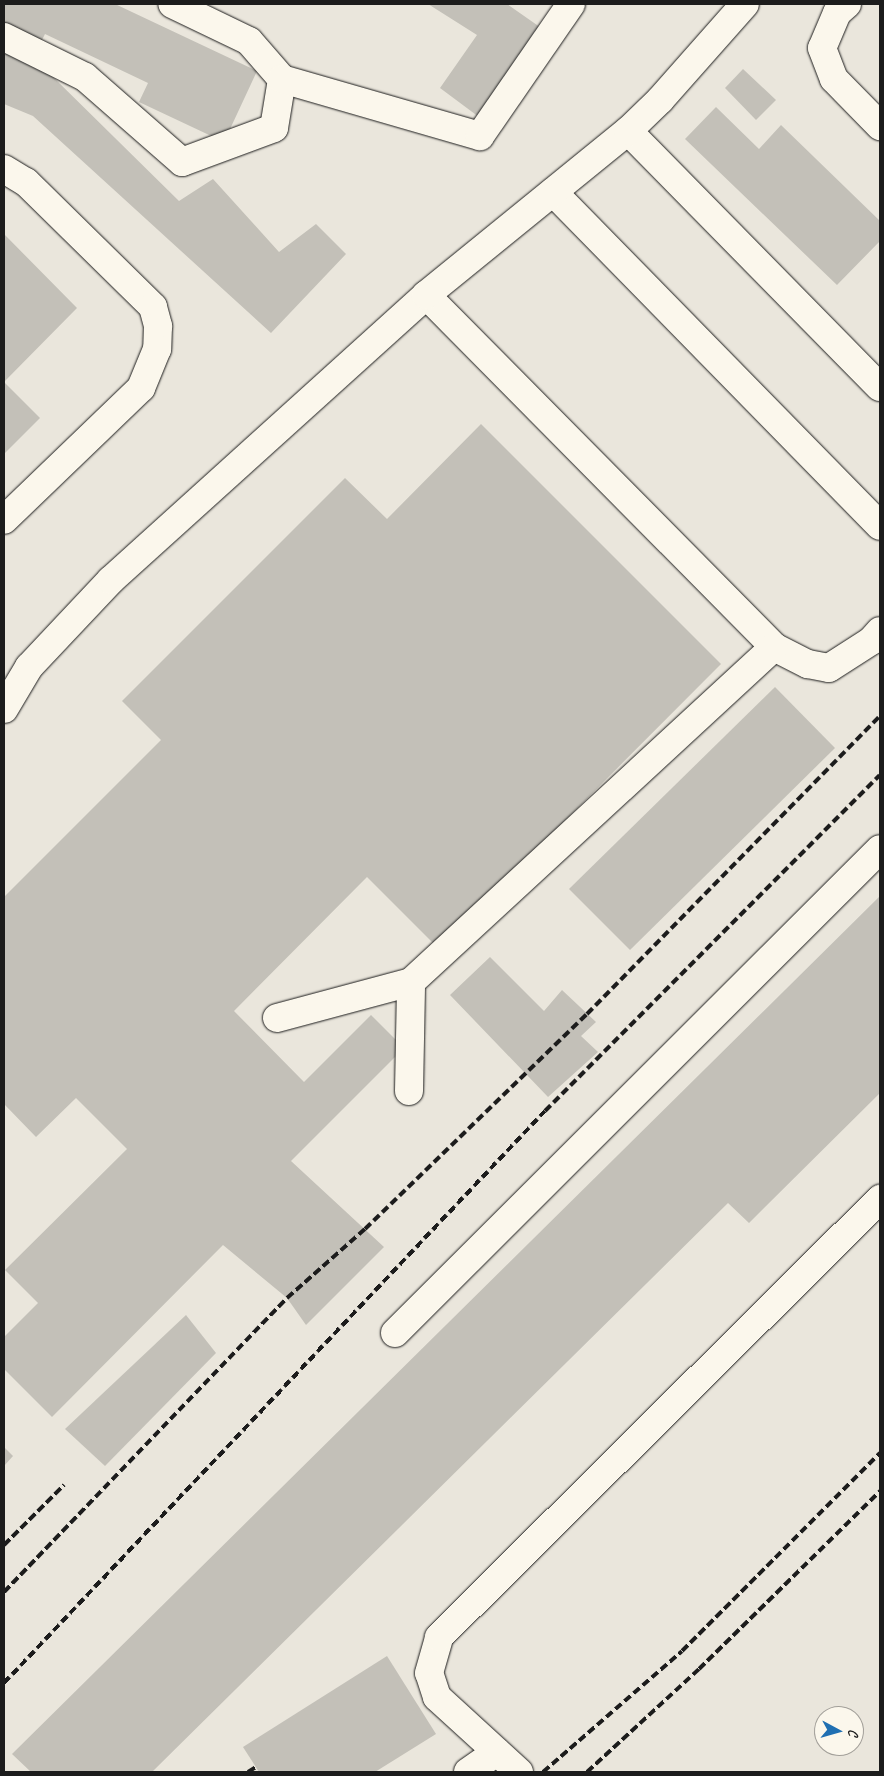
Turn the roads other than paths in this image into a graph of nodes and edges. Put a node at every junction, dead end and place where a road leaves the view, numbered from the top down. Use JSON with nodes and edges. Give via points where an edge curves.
{"nodes":[{"id":1,"x":172,"y":4,"type":"edge"},
{"id":2,"x":571,"y":4,"type":"edge"},
{"id":3,"x":745,"y":4,"type":"edge"},
{"id":4,"x":846,"y":4,"type":"edge"},
{"id":5,"x":4,"y":37,"type":"edge"},
{"id":6,"x":282,"y":79,"type":"junction"},
{"id":7,"x":880,"y":126,"type":"edge"},
{"id":8,"x":628,"y":131,"type":"junction"},
{"id":9,"x":4,"y":169,"type":"edge"},
{"id":10,"x":553,"y":192,"type":"junction"},
{"id":11,"x":426,"y":295,"type":"junction"},
{"id":12,"x":880,"y":387,"type":"edge"},
{"id":13,"x":4,"y":520,"type":"edge"},
{"id":14,"x":880,"y":526,"type":"edge"},
{"id":15,"x":880,"y":630,"type":"edge"},
{"id":16,"x":774,"y":647,"type":"junction"},
{"id":17,"x":4,"y":709,"type":"edge"},
{"id":18,"x":880,"y":849,"type":"edge"},
{"id":19,"x":412,"y":982,"type":"junction"},
{"id":20,"x":277,"y":1018,"type":"dead end"},
{"id":21,"x":409,"y":1091,"type":"dead end"},
{"id":22,"x":880,"y":1199,"type":"edge"},
{"id":23,"x":395,"y":1333,"type":"dead end"},
{"id":24,"x":497,"y":1752,"type":"junction"},
{"id":25,"x":468,"y":1772,"type":"edge"},
{"id":26,"x":519,"y":1772,"type":"edge"}],
"edges":[{"from":1,"to":6,"type":"lane","via":[[249,41]]},
{"from":2,"to":6,"type":"lane","via":[[480,136]]},
{"from":3,"to":8,"type":"lane","via":[[660,100]]},
{"from":4,"to":7,"type":"lane","via":[[837,13],[822,48],[834,79]]},
{"from":5,"to":6,"type":"lane","via":[[85,77],[182,162],[274,128]]},
{"from":8,"to":10,"type":"lane"},
{"from":8,"to":12,"type":"lane"},
{"from":9,"to":13,"type":"lane","via":[[26,182],[154,307],[158,326],[158,349],[140,388]]},
{"from":10,"to":11,"type":"lane"},
{"from":10,"to":14,"type":"lane"},
{"from":11,"to":16,"type":"lane"},
{"from":11,"to":17,"type":"lane","via":[[112,580],[29,667]]},
{"from":15,"to":16,"type":"lane","via":[[871,641],[829,668],[808,664]]},
{"from":16,"to":19,"type":"lane"},
{"from":18,"to":23,"type":"lane"},
{"from":19,"to":20,"type":"lane"},
{"from":19,"to":21,"type":"lane"},
{"from":22,"to":24,"type":"lane","via":[[439,1637],[429,1673],[437,1697]]},
{"from":24,"to":25,"type":"lane"},
{"from":24,"to":26,"type":"lane"}]}
